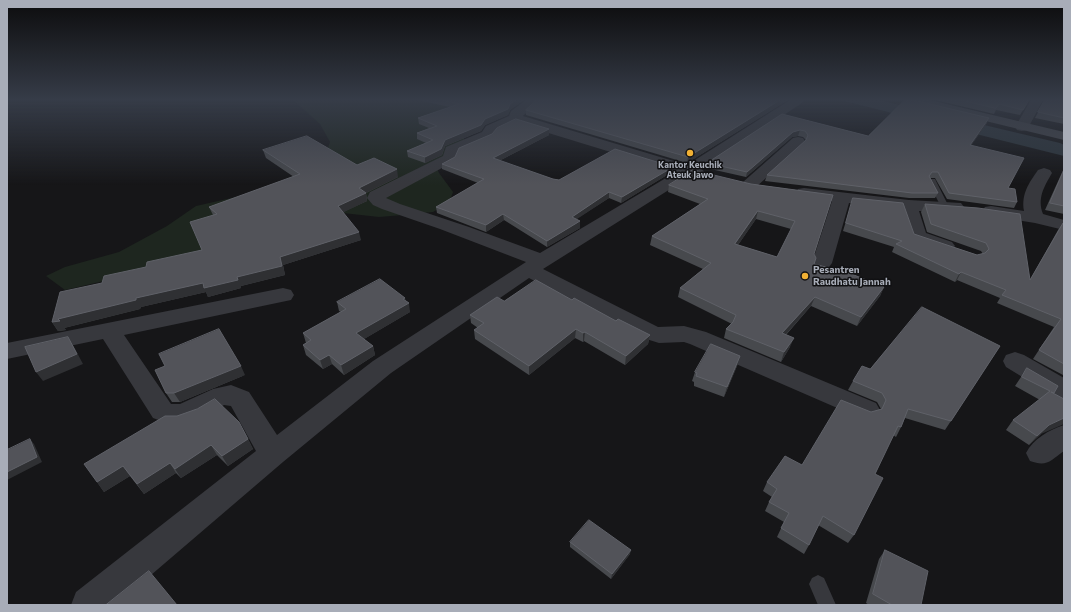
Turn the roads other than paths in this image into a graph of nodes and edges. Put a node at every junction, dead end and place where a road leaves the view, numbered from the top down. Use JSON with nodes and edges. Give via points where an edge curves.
{"nodes":[{"id":1,"x":492,"y":129,"type":"edge"},
{"id":2,"x":549,"y":129,"type":"edge"},
{"id":3,"x":754,"y":129,"type":"edge"},
{"id":4,"x":1029,"y":129,"type":"edge"},
{"id":5,"x":1064,"y":136,"type":"edge"},
{"id":6,"x":798,"y":141,"type":"dead end"},
{"id":7,"x":689,"y":171,"type":"junction"},
{"id":8,"x":1044,"y":173,"type":"dead end"},
{"id":9,"x":711,"y":176,"type":"edge"},
{"id":10,"x":932,"y":181,"type":"edge"},
{"id":11,"x":842,"y":198,"type":"junction"},
{"id":12,"x":909,"y":205,"type":"junction"},
{"id":13,"x":944,"y":206,"type":"junction"},
{"id":14,"x":1034,"y":218,"type":"junction"},
{"id":15,"x":1064,"y":225,"type":"edge"},
{"id":16,"x":959,"y":251,"type":"edge"},
{"id":17,"x":822,"y":263,"type":"dead end"},
{"id":18,"x":534,"y":265,"type":"junction"},
{"id":19,"x":283,"y":295,"type":"dead end"},
{"id":20,"x":109,"y":330,"type":"junction"},
{"id":21,"x":7,"y":351,"type":"edge"},
{"id":22,"x":1015,"y":361,"type":"dead end"},
{"id":23,"x":1064,"y":390,"type":"edge"},
{"id":24,"x":867,"y":410,"type":"edge"},
{"id":25,"x":1064,"y":436,"type":"edge"},
{"id":26,"x":1040,"y":453,"type":"dead end"},
{"id":27,"x":273,"y":454,"type":"junction"},
{"id":28,"x":818,"y":584,"type":"dead end"},
{"id":29,"x":89,"y":605,"type":"edge"},
{"id":30,"x":827,"y":605,"type":"edge"}],
"edges":[{"from":1,"to":18,"type":"street","via":[[486,134],[451,150],[450,158],[376,198],[391,206],[458,228]]},
{"from":2,"to":7,"type":"street"},
{"from":3,"to":7,"type":"street"},
{"from":4,"to":5,"type":"street"},
{"from":6,"to":11,"type":"street","via":[[741,183]]},
{"from":7,"to":9,"type":"street"},
{"from":7,"to":18,"type":"street"},
{"from":8,"to":14,"type":"street","via":[[1030,199]]},
{"from":10,"to":13,"type":"lane"},
{"from":11,"to":12,"type":"street"},
{"from":11,"to":17,"type":"street"},
{"from":12,"to":13,"type":"street"},
{"from":12,"to":16,"type":"street","via":[[918,236]]},
{"from":13,"to":14,"type":"street"},
{"from":14,"to":15,"type":"street"},
{"from":18,"to":24,"type":"street","via":[[639,328],[659,335],[684,334],[698,338]]},
{"from":18,"to":27,"type":"street","via":[[382,367]]},
{"from":19,"to":20,"type":"street"},
{"from":20,"to":21,"type":"street"},
{"from":20,"to":27,"type":"street","via":[[162,411],[167,414],[178,414],[194,410],[222,394],[236,396]]},
{"from":22,"to":23,"type":"street"},
{"from":25,"to":26,"type":"street"},
{"from":27,"to":29,"type":"street"},
{"from":28,"to":30,"type":"lane"}]}
